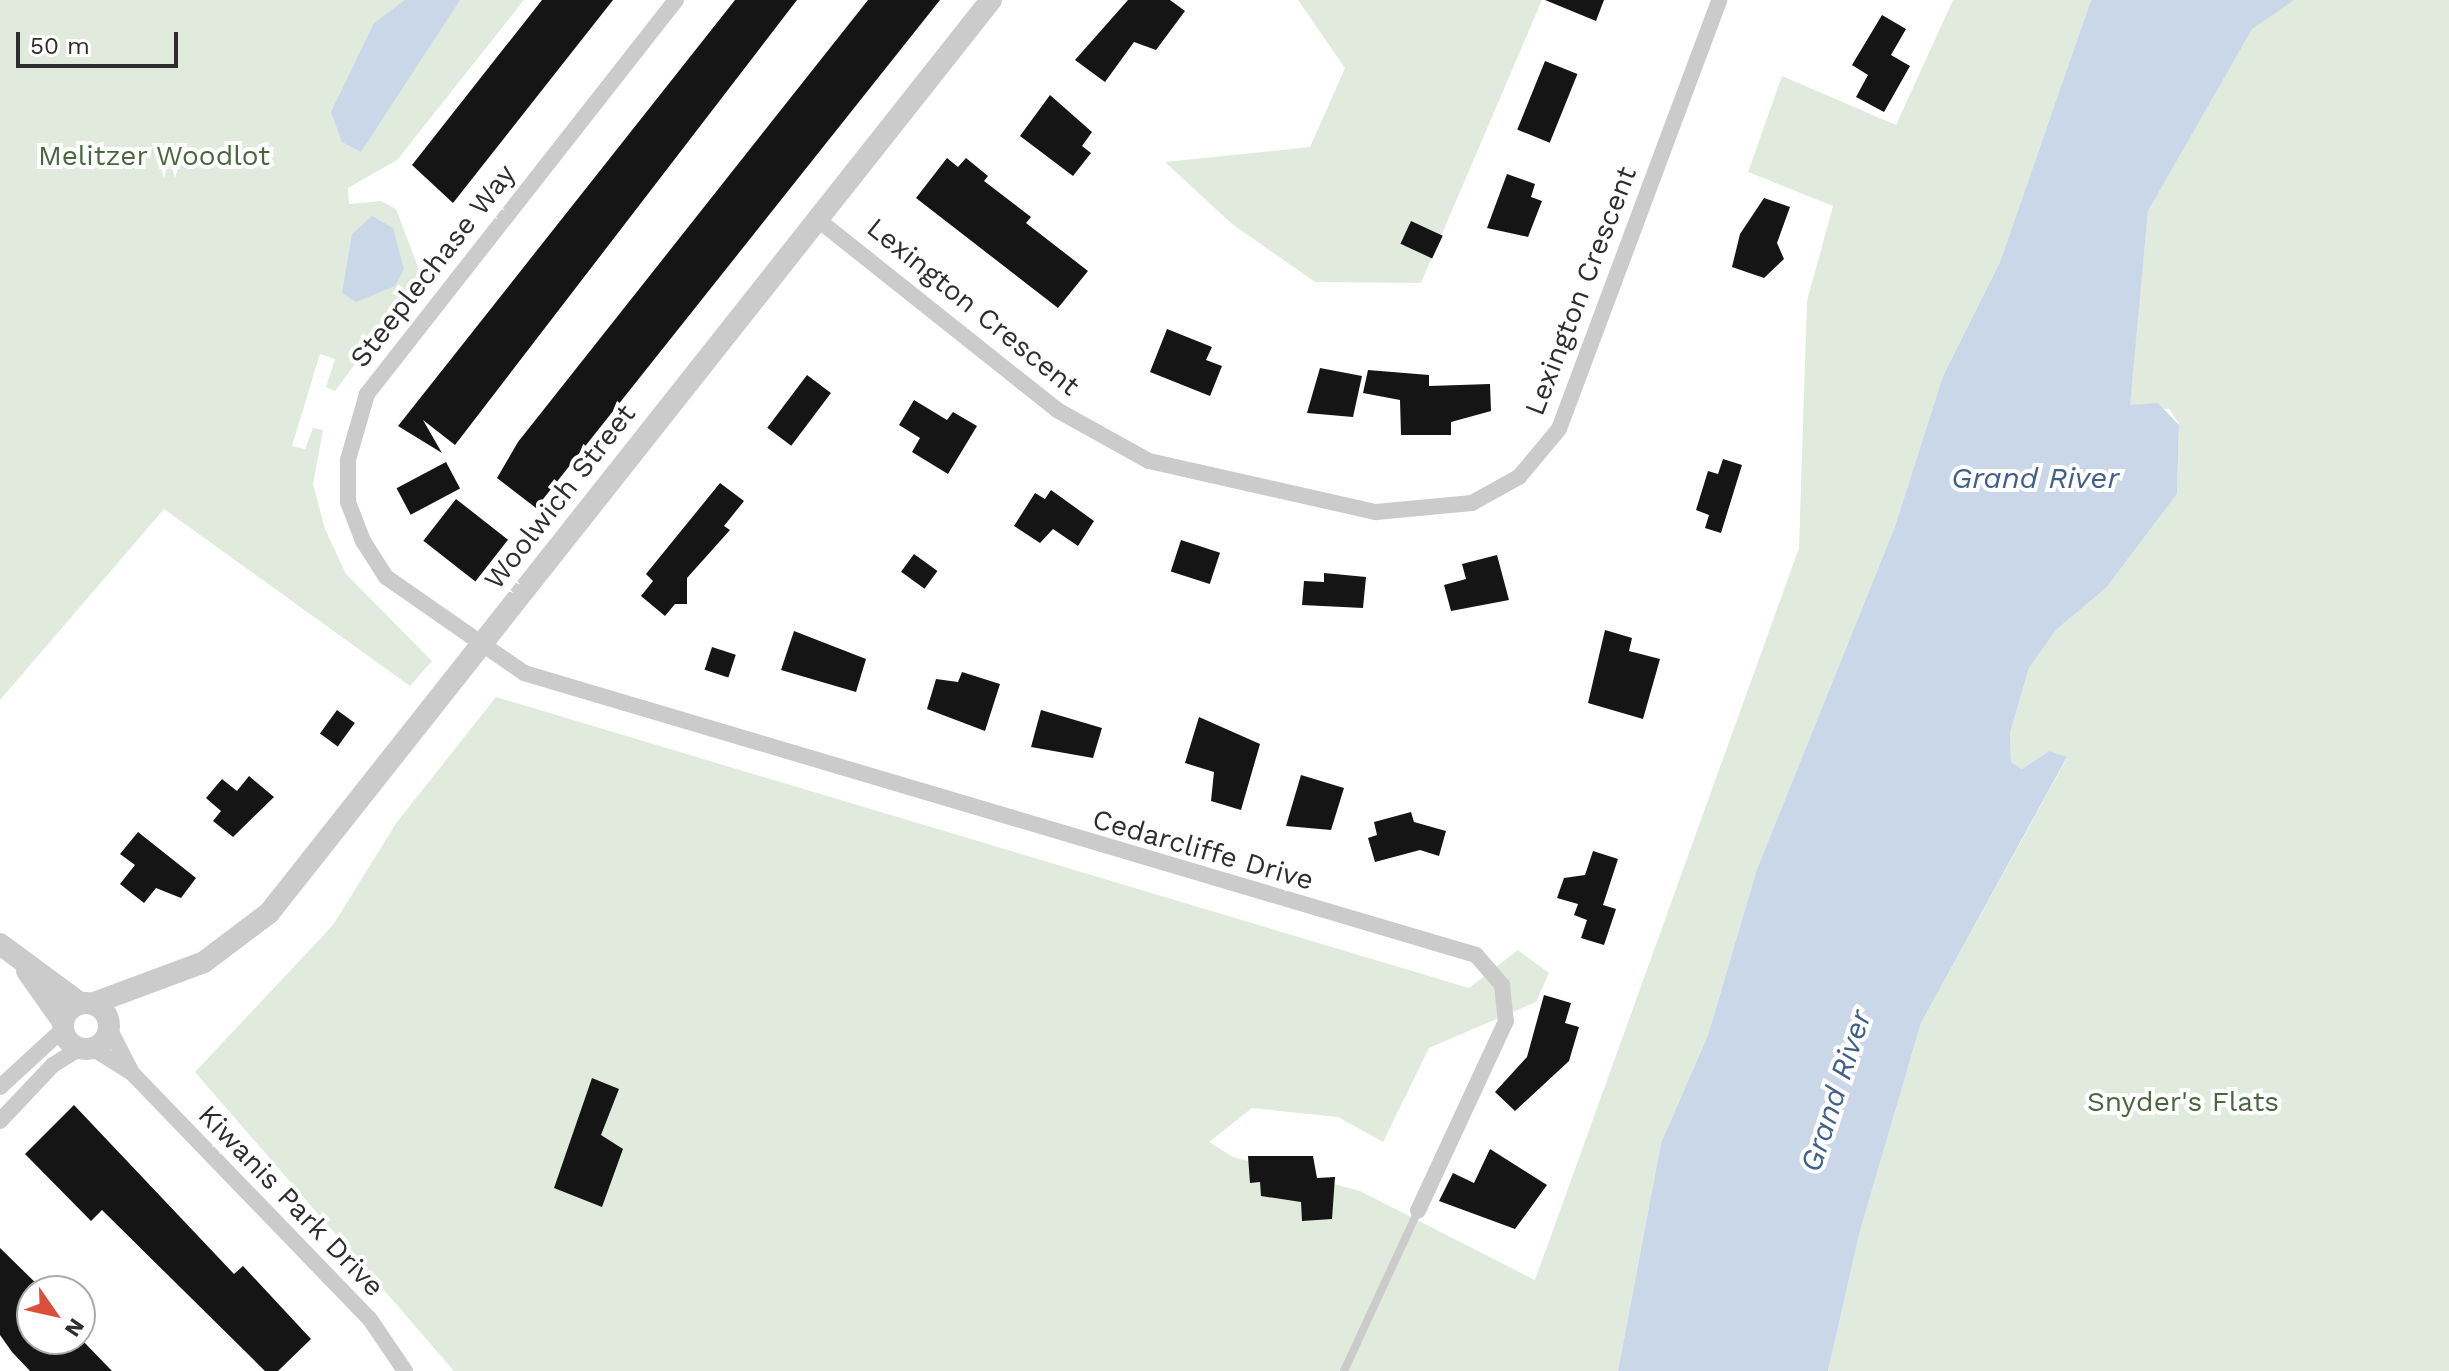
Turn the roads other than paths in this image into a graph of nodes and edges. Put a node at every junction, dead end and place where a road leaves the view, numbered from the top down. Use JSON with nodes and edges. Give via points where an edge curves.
{"nodes":[{"id":1,"x":676,"y":0,"type":"edge"},
{"id":2,"x":991,"y":0,"type":"edge"},
{"id":3,"x":1719,"y":0,"type":"edge"},
{"id":4,"x":817,"y":219,"type":"junction"},
{"id":5,"x":479,"y":648,"type":"junction"},
{"id":6,"x":0,"y":944,"type":"edge"},
{"id":7,"x":22,"y":963,"type":"junction"},
{"id":8,"x":140,"y":991,"type":"junction"},
{"id":9,"x":87,"y":1003,"type":"junction"},
{"id":10,"x":63,"y":1026,"type":"junction"},
{"id":11,"x":110,"y":1026,"type":"junction"},
{"id":12,"x":86,"y":1048,"type":"junction"},
{"id":13,"x":132,"y":1073,"type":"junction"},
{"id":14,"x":0,"y":1087,"type":"edge"},
{"id":15,"x":0,"y":1121,"type":"edge"},
{"id":16,"x":1418,"y":1211,"type":"joint"},
{"id":17,"x":405,"y":1371,"type":"edge"},
{"id":18,"x":1344,"y":1371,"type":"edge"}],
"edges":[{"from":1,"to":5,"type":"street","name":"Steeplechase Way","via":[[382,368],[355,421],[348,502],[363,541],[386,577]]},
{"from":2,"to":4,"type":"street","name":"Woolwich Street"},
{"from":3,"to":4,"type":"street","name":"Lexington Crescent","via":[[1559,429],[1519,477],[1472,503],[1376,512],[1149,461],[1057,410]]},
{"from":4,"to":5,"type":"street","name":"Woolwich Street"},
{"from":5,"to":8,"type":"street","name":"Woolwich Street","via":[[269,913],[204,962]]},
{"from":5,"to":16,"type":"street","name":"Cedarcliffe Drive","via":[[524,673],[863,779],[1476,955],[1502,985],[1506,1021]]},
{"from":6,"to":7,"type":"street"},
{"from":7,"to":9,"type":"street"},
{"from":7,"to":10,"type":"street"},
{"from":8,"to":9,"type":"street","name":"Woolwich Street"},
{"from":8,"to":11,"type":"street","name":"Woolwich Street"},
{"from":9,"to":10,"type":"street"},
{"from":9,"to":11,"type":"street"},
{"from":10,"to":12,"type":"street"},
{"from":10,"to":14,"type":"street"},
{"from":11,"to":12,"type":"street","name":"Woolwich Street"},
{"from":11,"to":13,"type":"street","name":"Kiwanis Park Drive"},
{"from":12,"to":13,"type":"street","name":"Kiwanis Park Drive"},
{"from":12,"to":15,"type":"street","via":[[53,1065]]},
{"from":13,"to":17,"type":"street","name":"Kiwanis Park Drive","via":[[369,1318]]},
{"from":16,"to":18,"type":"lane","name":"Cedarcliffe Drive"}]}
